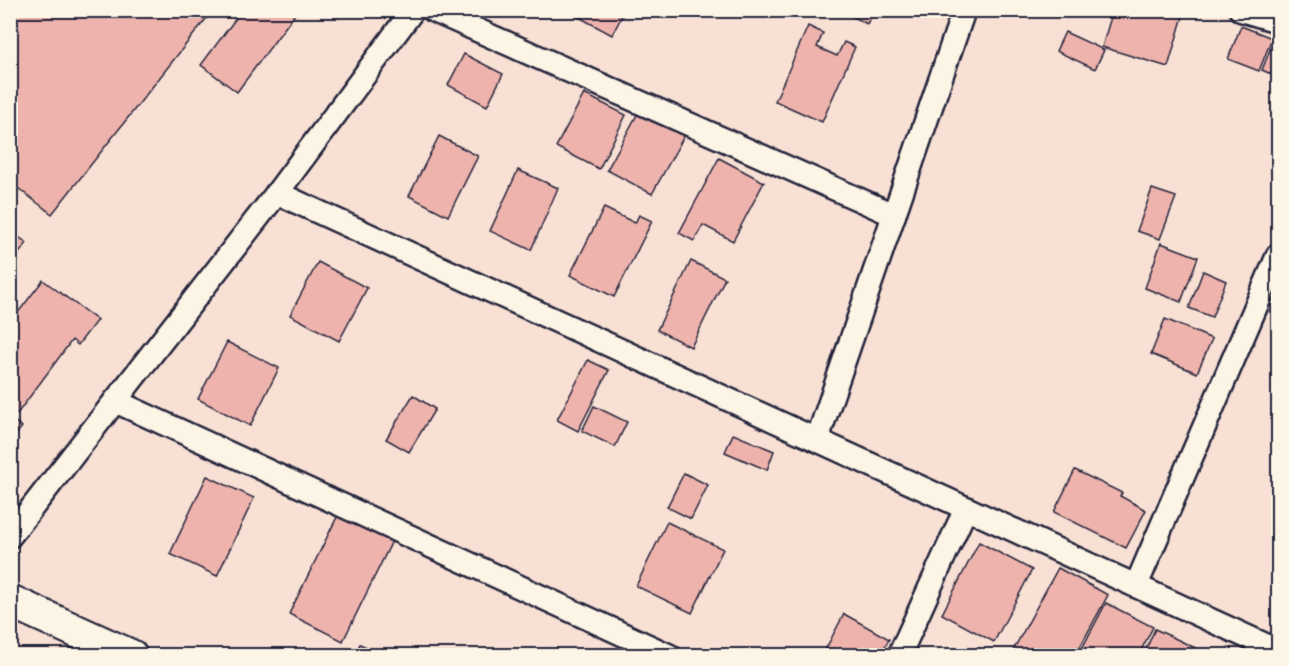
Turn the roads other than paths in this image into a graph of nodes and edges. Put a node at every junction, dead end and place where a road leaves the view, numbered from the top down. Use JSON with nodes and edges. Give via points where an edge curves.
{"nodes":[{"id":1,"x":413,"y":10,"type":"edge"},
{"id":2,"x":432,"y":10,"type":"edge"},
{"id":3,"x":964,"y":10,"type":"edge"},
{"id":4,"x":1241,"y":10,"type":"edge"},
{"id":5,"x":1278,"y":21,"type":"edge"},
{"id":6,"x":277,"y":193,"type":"junction"},
{"id":7,"x":894,"y":215,"type":"junction"},
{"id":8,"x":1277,"y":262,"type":"edge"},
{"id":9,"x":115,"y":401,"type":"junction"},
{"id":10,"x":817,"y":440,"type":"junction"},
{"id":11,"x":966,"y":508,"type":"junction"},
{"id":12,"x":10,"y":536,"type":"edge"},
{"id":13,"x":1136,"y":586,"type":"junction"},
{"id":14,"x":10,"y":601,"type":"edge"},
{"id":15,"x":10,"y":619,"type":"edge"},
{"id":16,"x":1278,"y":651,"type":"edge"},
{"id":17,"x":92,"y":656,"type":"edge"},
{"id":18,"x":132,"y":656,"type":"edge"},
{"id":19,"x":670,"y":656,"type":"edge"},
{"id":20,"x":899,"y":656,"type":"edge"}],
"edges":[{"from":1,"to":6,"type":"street"},
{"from":2,"to":7,"type":"street"},
{"from":3,"to":7,"type":"street"},
{"from":4,"to":5,"type":"street"},
{"from":6,"to":9,"type":"street"},
{"from":6,"to":10,"type":"street"},
{"from":7,"to":10,"type":"street"},
{"from":8,"to":13,"type":"street"},
{"from":9,"to":12,"type":"street"},
{"from":9,"to":19,"type":"street"},
{"from":10,"to":11,"type":"street"},
{"from":11,"to":13,"type":"street"},
{"from":11,"to":20,"type":"street"},
{"from":13,"to":16,"type":"street"},
{"from":14,"to":18,"type":"street"},
{"from":15,"to":17,"type":"street"}]}
